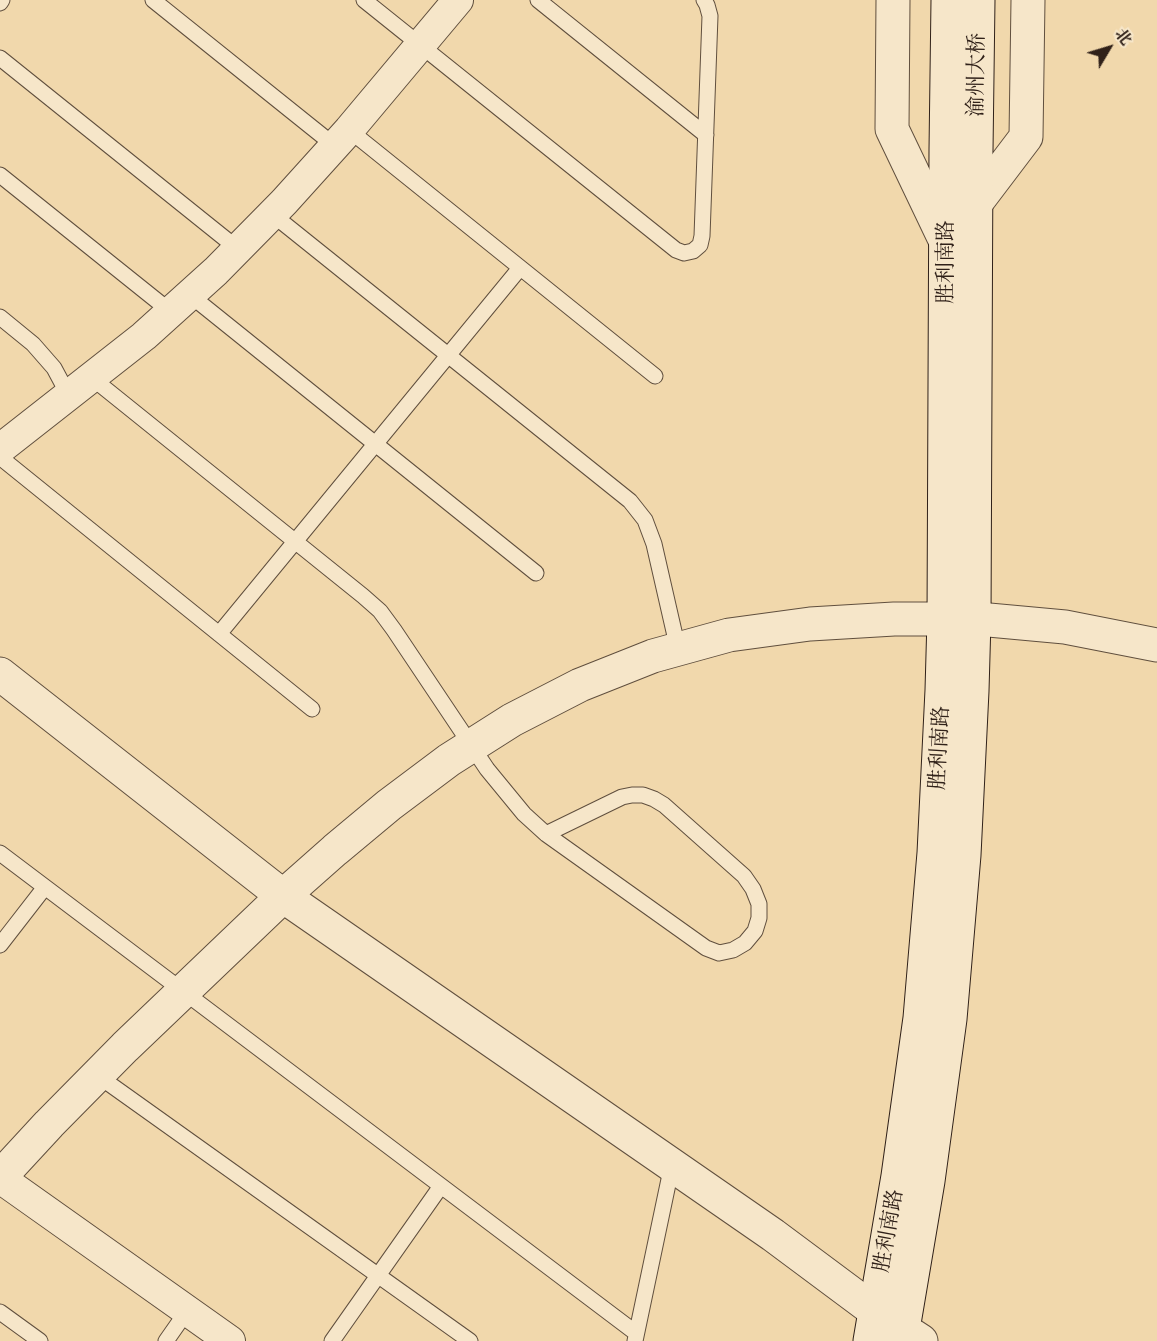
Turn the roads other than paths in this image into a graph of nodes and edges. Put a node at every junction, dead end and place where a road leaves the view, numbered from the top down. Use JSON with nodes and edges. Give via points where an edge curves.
{"nodes":[{"id":1,"x":153,"y":0,"type":"edge"},
{"id":2,"x":364,"y":0,"type":"edge"},
{"id":3,"x":458,"y":0,"type":"edge"},
{"id":4,"x":538,"y":0,"type":"edge"},
{"id":5,"x":704,"y":0,"type":"edge"},
{"id":6,"x":893,"y":0,"type":"edge"},
{"id":7,"x":948,"y":0,"type":"edge"},
{"id":8,"x":978,"y":0,"type":"edge"},
{"id":9,"x":1028,"y":0,"type":"edge"},
{"id":10,"x":421,"y":45,"type":"junction"},
{"id":11,"x":0,"y":58,"type":"edge"},
{"id":12,"x":706,"y":135,"type":"junction"},
{"id":13,"x":342,"y":138,"type":"junction"},
{"id":14,"x":966,"y":150,"type":"junction"},
{"id":15,"x":0,"y":175,"type":"edge"},
{"id":16,"x":976,"y":203,"type":"junction"},
{"id":17,"x":272,"y":214,"type":"junction"},
{"id":18,"x":946,"y":242,"type":"junction"},
{"id":19,"x":238,"y":249,"type":"junction"},
{"id":20,"x":520,"y":268,"type":"junction"},
{"id":21,"x":180,"y":304,"type":"junction"},
{"id":22,"x":0,"y":317,"type":"edge"},
{"id":23,"x":448,"y":355,"type":"junction"},
{"id":24,"x":655,"y":376,"type":"dead end"},
{"id":25,"x":81,"y":387,"type":"junction"},
{"id":26,"x":375,"y":444,"type":"junction"},
{"id":27,"x":0,"y":449,"type":"edge"},
{"id":28,"x":0,"y":457,"type":"edge"},
{"id":29,"x":295,"y":541,"type":"junction"},
{"id":30,"x":536,"y":573,"type":"dead end"},
{"id":31,"x":944,"y":619,"type":"junction"},
{"id":32,"x":219,"y":634,"type":"junction"},
{"id":33,"x":1157,"y":645,"type":"edge"},
{"id":34,"x":678,"y":649,"type":"junction"},
{"id":35,"x":0,"y":674,"type":"edge"},
{"id":36,"x":312,"y":709,"type":"dead end"},
{"id":37,"x":471,"y":746,"type":"junction"},
{"id":38,"x":546,"y":834,"type":"junction"},
{"id":39,"x":0,"y":854,"type":"edge"},
{"id":40,"x":45,"y":887,"type":"junction"},
{"id":41,"x":283,"y":896,"type":"junction"},
{"id":42,"x":0,"y":945,"type":"edge"},
{"id":43,"x":182,"y":991,"type":"junction"},
{"id":44,"x":97,"y":1075,"type":"junction"},
{"id":45,"x":672,"y":1165,"type":"junction"},
{"id":46,"x":0,"y":1178,"type":"edge"},
{"id":47,"x":441,"y":1186,"type":"junction"},
{"id":48,"x":378,"y":1276,"type":"junction"},
{"id":49,"x":187,"y":1311,"type":"junction"},
{"id":50,"x":0,"y":1312,"type":"edge"},
{"id":51,"x":873,"y":1326,"type":"edge"},
{"id":52,"x":636,"y":1337,"type":"edge"},
{"id":53,"x":909,"y":1337,"type":"edge"},
{"id":54,"x":40,"y":1341,"type":"edge"},
{"id":55,"x":166,"y":1341,"type":"edge"},
{"id":56,"x":230,"y":1341,"type":"edge"},
{"id":57,"x":332,"y":1341,"type":"edge"},
{"id":58,"x":470,"y":1341,"type":"edge"}],
"edges":[{"from":1,"to":13,"type":"lane"},
{"from":2,"to":10,"type":"lane"},
{"from":3,"to":10,"type":"street"},
{"from":4,"to":12,"type":"lane"},
{"from":5,"to":12,"type":"lane","via":[[710,16]]},
{"from":6,"to":18,"type":"street","via":[[892,129]]},
{"from":7,"to":14,"type":"street","name":"渝州大桥"},
{"from":8,"to":14,"type":"street","name":"渝州大桥"},
{"from":9,"to":16,"type":"street","via":[[1026,137]]},
{"from":10,"to":12,"type":"lane","via":[[684,253],[700,245],[702,236]]},
{"from":10,"to":13,"type":"street"},
{"from":11,"to":19,"type":"lane"},
{"from":13,"to":17,"type":"street"},
{"from":13,"to":20,"type":"lane"},
{"from":14,"to":16,"type":"street","name":"胜利南路"},
{"from":14,"to":18,"type":"street","name":"胜利南路"},
{"from":15,"to":21,"type":"lane"},
{"from":16,"to":53,"type":"street","name":"胜利南路","via":[[974,632],[964,855],[950,1019]]},
{"from":17,"to":19,"type":"street"},
{"from":17,"to":23,"type":"lane"},
{"from":18,"to":31,"type":"street","name":"胜利南路"},
{"from":19,"to":21,"type":"street"},
{"from":20,"to":23,"type":"lane"},
{"from":20,"to":24,"type":"lane"},
{"from":21,"to":25,"type":"street"},
{"from":21,"to":26,"type":"lane"},
{"from":22,"to":25,"type":"lane","via":[[33,344],[54,368]]},
{"from":23,"to":26,"type":"lane"},
{"from":23,"to":34,"type":"lane","via":[[630,501],[645,520]]},
{"from":25,"to":27,"type":"street"},
{"from":25,"to":29,"type":"lane"},
{"from":26,"to":29,"type":"lane"},
{"from":26,"to":30,"type":"lane"},
{"from":28,"to":32,"type":"lane"},
{"from":29,"to":32,"type":"lane"},
{"from":29,"to":37,"type":"lane","via":[[380,611]]},
{"from":31,"to":33,"type":"street","via":[[1065,627]]},
{"from":31,"to":34,"type":"street","via":[[810,624],[729,635]]},
{"from":31,"to":51,"type":"street","name":"胜利南路","via":[[934,853],[920,1018]]},
{"from":32,"to":36,"type":"lane"},
{"from":34,"to":37,"type":"street","via":[[580,685]]},
{"from":35,"to":41,"type":"street"},
{"from":37,"to":38,"type":"lane","via":[[505,792]]},
{"from":37,"to":41,"type":"street","via":[[389,805]]},
{"from":38,"to":38,"type":"lane","via":[[706,948],[719,953],[733,950],[746,943],[755,931],[759,904],[744,876],[654,799],[643,795],[622,797]]},
{"from":39,"to":40,"type":"lane"},
{"from":40,"to":42,"type":"lane"},
{"from":40,"to":43,"type":"lane"},
{"from":41,"to":43,"type":"street"},
{"from":41,"to":45,"type":"street"},
{"from":43,"to":44,"type":"street"},
{"from":43,"to":47,"type":"lane"},
{"from":44,"to":46,"type":"street"},
{"from":44,"to":48,"type":"lane"},
{"from":45,"to":51,"type":"street","via":[[782,1242]]},
{"from":45,"to":52,"type":"lane"},
{"from":46,"to":49,"type":"street"},
{"from":47,"to":48,"type":"lane"},
{"from":47,"to":52,"type":"lane"},
{"from":48,"to":57,"type":"lane"},
{"from":48,"to":58,"type":"lane"},
{"from":49,"to":55,"type":"lane"},
{"from":49,"to":56,"type":"street"},
{"from":50,"to":54,"type":"lane"},
{"from":51,"to":53,"type":"street"}]}
